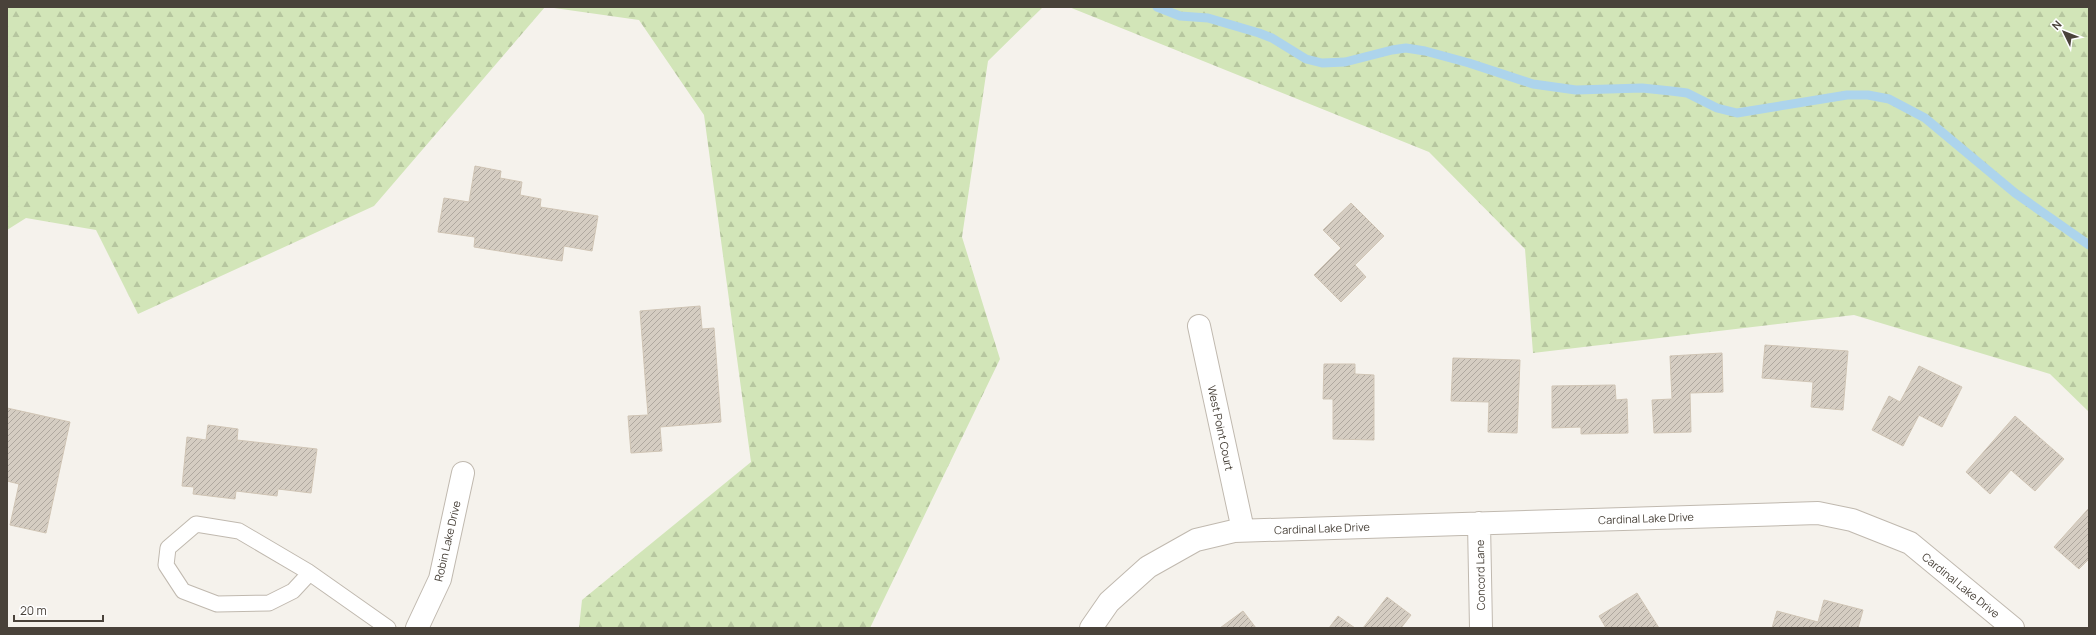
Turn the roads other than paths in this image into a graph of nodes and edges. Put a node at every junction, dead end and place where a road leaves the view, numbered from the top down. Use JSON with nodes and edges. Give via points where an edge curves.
{"nodes":[{"id":1,"x":1199,"y":326,"type":"dead end"},
{"id":2,"x":463,"y":473,"type":"dead end"},
{"id":3,"x":1479,"y":523,"type":"junction"},
{"id":4,"x":1243,"y":530,"type":"junction"},
{"id":5,"x":307,"y":571,"type":"junction"},
{"id":6,"x":388,"y":628,"type":"edge"},
{"id":7,"x":417,"y":628,"type":"edge"},
{"id":8,"x":1091,"y":628,"type":"edge"},
{"id":9,"x":1481,"y":628,"type":"edge"},
{"id":10,"x":2013,"y":628,"type":"edge"}],
"edges":[{"from":1,"to":4,"type":"street","name":"West Point Court"},
{"from":2,"to":7,"type":"street","name":"Robin Lake Drive","via":[[440,579]]},
{"from":3,"to":4,"type":"street","name":"Cardinal Lake Drive"},
{"from":3,"to":9,"type":"street","name":"Concord Lane"},
{"from":3,"to":10,"type":"street","name":"Cardinal Lake Drive","via":[[1818,514],[1852,520],[1910,543]]},
{"from":4,"to":8,"type":"street","name":"Cardinal Lake Drive","via":[[1196,540],[1148,567],[1109,602]]},
{"from":5,"to":5,"type":"lane","via":[[239,531],[196,524],[168,548],[166,565],[183,591],[217,604],[269,603],[293,591],[306,577]]},
{"from":5,"to":6,"type":"lane"}]}
